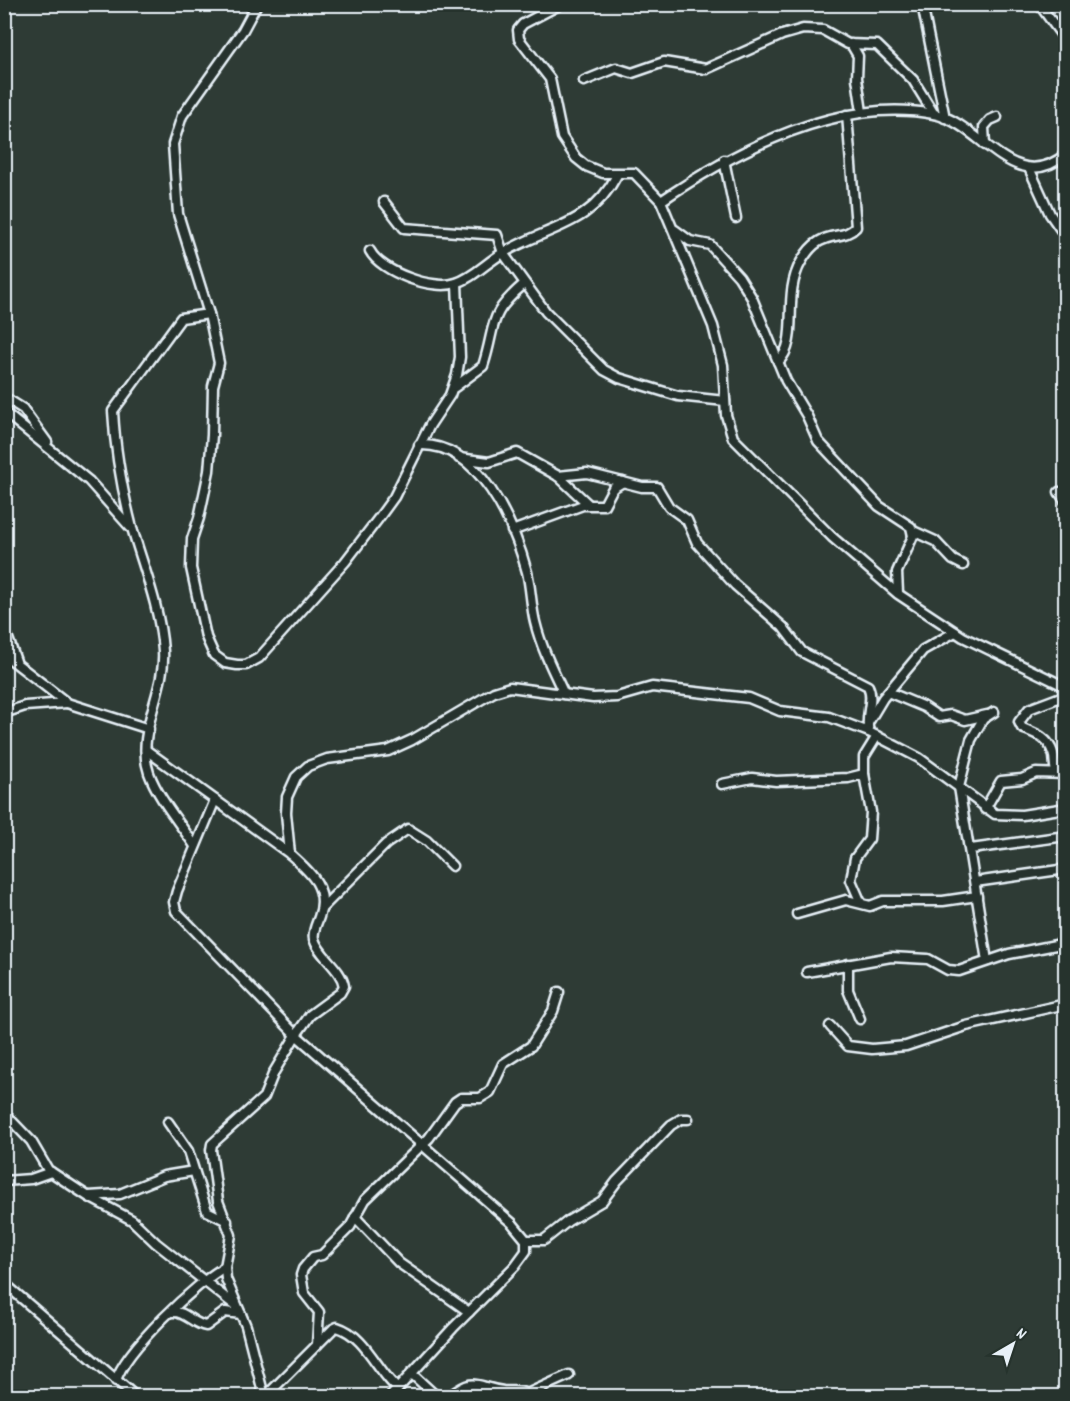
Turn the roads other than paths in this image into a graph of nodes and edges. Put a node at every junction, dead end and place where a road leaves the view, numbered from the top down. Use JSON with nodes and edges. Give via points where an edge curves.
{"nodes":[{"id":1,"x":257,"y":4,"type":"edge"},
{"id":2,"x":561,"y":4,"type":"edge"},
{"id":3,"x":922,"y":4,"type":"edge"},
{"id":4,"x":1039,"y":4,"type":"edge"},
{"id":5,"x":1065,"y":41,"type":"edge"},
{"id":6,"x":851,"y":45,"type":"junction"},
{"id":7,"x":584,"y":81,"type":"dead end"},
{"id":8,"x":862,"y":112,"type":"junction"},
{"id":9,"x":934,"y":114,"type":"junction"},
{"id":10,"x":847,"y":115,"type":"junction"},
{"id":11,"x":997,"y":117,"type":"dead end"},
{"id":12,"x":945,"y":118,"type":"junction"},
{"id":13,"x":985,"y":145,"type":"junction"},
{"id":14,"x":1065,"y":154,"type":"edge"},
{"id":15,"x":724,"y":160,"type":"junction"},
{"id":16,"x":1029,"y":168,"type":"junction"},
{"id":17,"x":617,"y":174,"type":"junction"},
{"id":18,"x":661,"y":201,"type":"junction"},
{"id":19,"x":384,"y":202,"type":"dead end"},
{"id":20,"x":736,"y":218,"type":"dead end"},
{"id":21,"x":674,"y":229,"type":"junction"},
{"id":22,"x":1065,"y":237,"type":"edge"},
{"id":23,"x":370,"y":251,"type":"dead end"},
{"id":24,"x":503,"y":253,"type":"junction"},
{"id":25,"x":457,"y":283,"type":"junction"},
{"id":26,"x":524,"y":284,"type":"junction"},
{"id":27,"x":209,"y":314,"type":"junction"},
{"id":28,"x":778,"y":362,"type":"junction"},
{"id":29,"x":454,"y":387,"type":"junction"},
{"id":30,"x":4,"y":397,"type":"edge"},
{"id":31,"x":725,"y":401,"type":"junction"},
{"id":32,"x":4,"y":412,"type":"edge"},
{"id":33,"x":419,"y":445,"type":"junction"},
{"id":34,"x":51,"y":447,"type":"junction"},
{"id":35,"x":459,"y":458,"type":"junction"},
{"id":36,"x":558,"y":476,"type":"junction"},
{"id":37,"x":624,"y":482,"type":"junction"},
{"id":38,"x":1059,"y":492,"type":"dead end"},
{"id":39,"x":1065,"y":502,"type":"edge"},
{"id":40,"x":588,"y":504,"type":"junction"},
{"id":41,"x":133,"y":529,"type":"junction"},
{"id":42,"x":512,"y":531,"type":"junction"},
{"id":43,"x":913,"y":531,"type":"junction"},
{"id":44,"x":963,"y":565,"type":"dead end"},
{"id":45,"x":898,"y":594,"type":"junction"},
{"id":46,"x":4,"y":627,"type":"edge"},
{"id":47,"x":955,"y":632,"type":"junction"},
{"id":48,"x":4,"y":654,"type":"edge"},
{"id":49,"x":17,"y":664,"type":"junction"},
{"id":50,"x":1065,"y":687,"type":"edge"},
{"id":51,"x":871,"y":691,"type":"junction"},
{"id":52,"x":889,"y":691,"type":"junction"},
{"id":53,"x":564,"y":694,"type":"junction"},
{"id":54,"x":1065,"y":695,"type":"edge"},
{"id":55,"x":67,"y":703,"type":"junction"},
{"id":56,"x":4,"y":713,"type":"edge"},
{"id":57,"x":149,"y":729,"type":"junction"},
{"id":58,"x":871,"y":731,"type":"junction"},
{"id":59,"x":146,"y":750,"type":"junction"},
{"id":60,"x":864,"y":774,"type":"junction"},
{"id":61,"x":1061,"y":774,"type":"edge"},
{"id":62,"x":722,"y":784,"type":"dead end"},
{"id":63,"x":959,"y":787,"type":"junction"},
{"id":64,"x":215,"y":800,"type":"junction"},
{"id":65,"x":1065,"y":808,"type":"edge"},
{"id":66,"x":985,"y":809,"type":"junction"},
{"id":67,"x":1065,"y":836,"type":"edge"},
{"id":68,"x":195,"y":846,"type":"junction"},
{"id":69,"x":971,"y":849,"type":"junction"},
{"id":70,"x":290,"y":854,"type":"junction"},
{"id":71,"x":452,"y":866,"type":"dead end"},
{"id":72,"x":1065,"y":869,"type":"edge"},
{"id":73,"x":975,"y":882,"type":"junction"},
{"id":74,"x":977,"y":896,"type":"junction"},
{"id":75,"x":861,"y":903,"type":"junction"},
{"id":76,"x":322,"y":909,"type":"junction"},
{"id":77,"x":796,"y":914,"type":"dead end"},
{"id":78,"x":1065,"y":943,"type":"edge"},
{"id":79,"x":987,"y":961,"type":"junction"},
{"id":80,"x":848,"y":964,"type":"junction"},
{"id":81,"x":807,"y":972,"type":"dead end"},
{"id":82,"x":559,"y":992,"type":"dead end"},
{"id":83,"x":1065,"y":1004,"type":"edge"},
{"id":84,"x":860,"y":1018,"type":"dead end"},
{"id":85,"x":830,"y":1026,"type":"dead end"},
{"id":86,"x":296,"y":1035,"type":"junction"},
{"id":87,"x":4,"y":1113,"type":"edge"},
{"id":88,"x":688,"y":1119,"type":"dead end"},
{"id":89,"x":168,"y":1122,"type":"dead end"},
{"id":90,"x":422,"y":1144,"type":"junction"},
{"id":91,"x":194,"y":1171,"type":"junction"},
{"id":92,"x":51,"y":1172,"type":"junction"},
{"id":93,"x":4,"y":1181,"type":"edge"},
{"id":94,"x":87,"y":1196,"type":"junction"},
{"id":95,"x":355,"y":1217,"type":"junction"},
{"id":96,"x":227,"y":1221,"type":"junction"},
{"id":97,"x":526,"y":1240,"type":"junction"},
{"id":98,"x":225,"y":1267,"type":"junction"},
{"id":99,"x":203,"y":1281,"type":"junction"},
{"id":100,"x":4,"y":1283,"type":"edge"},
{"id":101,"x":240,"y":1311,"type":"junction"},
{"id":102,"x":171,"y":1312,"type":"junction"},
{"id":103,"x":469,"y":1312,"type":"junction"},
{"id":104,"x":317,"y":1344,"type":"junction"},
{"id":105,"x":411,"y":1373,"type":"junction"},
{"id":106,"x":568,"y":1375,"type":"dead end"},
{"id":107,"x":116,"y":1381,"type":"junction"},
{"id":108,"x":398,"y":1389,"type":"junction"},
{"id":109,"x":528,"y":1395,"type":"edge"},
{"id":110,"x":135,"y":1396,"type":"edge"},
{"id":111,"x":265,"y":1396,"type":"edge"},
{"id":112,"x":391,"y":1396,"type":"edge"},
{"id":113,"x":436,"y":1396,"type":"edge"},
{"id":114,"x":450,"y":1396,"type":"edge"}],
"edges":[{"from":1,"to":27,"type":"street","via":[[174,134],[178,214]]},
{"from":2,"to":17,"type":"street","via":[[523,24],[518,30],[519,39],[550,80],[562,137],[576,158],[594,170]]},
{"from":3,"to":12,"type":"street"},
{"from":4,"to":5,"type":"street"},
{"from":6,"to":7,"type":"street","via":[[823,30],[802,29],[706,69],[663,62],[632,73],[616,68]]},
{"from":6,"to":8,"type":"street","via":[[859,60],[857,78]]},
{"from":6,"to":9,"type":"street","via":[[873,43],[882,49],[913,80]]},
{"from":8,"to":9,"type":"street"},
{"from":8,"to":10,"type":"street"},
{"from":9,"to":12,"type":"street"},
{"from":10,"to":15,"type":"street"},
{"from":10,"to":28,"type":"street","via":[[856,227],[816,242],[802,259],[790,289],[791,341]]},
{"from":11,"to":13,"type":"street","via":[[984,127]]},
{"from":12,"to":13,"type":"street"},
{"from":13,"to":16,"type":"street","via":[[1006,160]]},
{"from":14,"to":16,"type":"street","via":[[1051,165]]},
{"from":15,"to":18,"type":"street"},
{"from":15,"to":20,"type":"street"},
{"from":16,"to":22,"type":"street"},
{"from":17,"to":18,"type":"street","via":[[639,176]]},
{"from":17,"to":24,"type":"street","via":[[600,199],[576,221]]},
{"from":18,"to":21,"type":"street"},
{"from":19,"to":24,"type":"street","via":[[404,228],[496,235]]},
{"from":21,"to":28,"type":"street","via":[[690,241],[710,245],[739,277],[752,298]]},
{"from":21,"to":31,"type":"street","via":[[718,341]]},
{"from":23,"to":25,"type":"street","via":[[375,260],[398,274],[436,283]]},
{"from":24,"to":25,"type":"street"},
{"from":24,"to":26,"type":"street"},
{"from":25,"to":29,"type":"street","via":[[460,357]]},
{"from":26,"to":29,"type":"street","via":[[500,306],[493,319],[483,366]]},
{"from":26,"to":31,"type":"street","via":[[565,332],[611,374],[678,396]]},
{"from":27,"to":33,"type":"street","via":[[219,363],[213,386],[208,471],[192,539],[190,568],[206,637],[214,655],[225,663],[246,665],[259,658],[338,570],[394,497]]},
{"from":27,"to":41,"type":"street","via":[[181,318],[176,323],[113,411],[119,478]]},
{"from":28,"to":43,"type":"street","via":[[826,453],[885,511]]},
{"from":29,"to":33,"type":"street"},
{"from":30,"to":34,"type":"street","via":[[23,409]]},
{"from":31,"to":45,"type":"street","via":[[729,429],[741,447],[832,537]]},
{"from":32,"to":34,"type":"street"},
{"from":33,"to":35,"type":"street","via":[[443,448]]},
{"from":34,"to":41,"type":"street"},
{"from":35,"to":36,"type":"street","via":[[489,462],[517,453]]},
{"from":35,"to":42,"type":"street","via":[[494,492]]},
{"from":36,"to":37,"type":"street","via":[[587,473]]},
{"from":36,"to":40,"type":"street"},
{"from":37,"to":40,"type":"street","via":[[613,488],[606,504]]},
{"from":37,"to":51,"type":"street","via":[[657,487],[669,507],[687,520],[704,551],[735,585],[783,627],[802,652],[864,683]]},
{"from":38,"to":39,"type":"street"},
{"from":40,"to":42,"type":"street"},
{"from":41,"to":57,"type":"street","via":[[159,614],[163,651]]},
{"from":42,"to":53,"type":"street","via":[[527,574],[535,622]]},
{"from":43,"to":44,"type":"street","via":[[935,541]]},
{"from":43,"to":45,"type":"street","via":[[897,573]]},
{"from":45,"to":47,"type":"street"},
{"from":46,"to":49,"type":"street"},
{"from":47,"to":50,"type":"street"},
{"from":47,"to":52,"type":"street","via":[[923,650]]},
{"from":48,"to":49,"type":"street"},
{"from":49,"to":55,"type":"street"},
{"from":51,"to":52,"type":"street"},
{"from":51,"to":58,"type":"street"},
{"from":52,"to":58,"type":"street"},
{"from":52,"to":63,"type":"street","via":[[939,717],[951,715],[965,720],[990,714],[971,740]]},
{"from":53,"to":58,"type":"street","via":[[609,698],[652,687],[716,693],[760,701],[780,711],[829,717]]},
{"from":53,"to":70,"type":"street","via":[[522,687],[501,689],[388,751],[327,759],[308,766],[296,777],[287,797]]},
{"from":54,"to":61,"type":"street","via":[[1029,709],[1018,722],[1047,743]]},
{"from":55,"to":56,"type":"street","via":[[26,706]]},
{"from":55,"to":57,"type":"street"},
{"from":57,"to":59,"type":"street"},
{"from":58,"to":60,"type":"street"},
{"from":58,"to":63,"type":"street","via":[[908,750]]},
{"from":59,"to":64,"type":"street"},
{"from":59,"to":68,"type":"street","via":[[149,773]]},
{"from":60,"to":62,"type":"street","via":[[839,779],[752,778]]},
{"from":60,"to":75,"type":"street","via":[[871,812],[869,839],[855,858],[851,880]]},
{"from":61,"to":66,"type":"street","via":[[1036,773],[1001,781]]},
{"from":63,"to":66,"type":"street"},
{"from":63,"to":69,"type":"street"},
{"from":64,"to":68,"type":"street"},
{"from":64,"to":70,"type":"street"},
{"from":65,"to":66,"type":"street","via":[[1015,816]]},
{"from":67,"to":69,"type":"street"},
{"from":68,"to":86,"type":"street","via":[[177,891],[176,911]]},
{"from":69,"to":73,"type":"street"},
{"from":70,"to":76,"type":"street","via":[[317,882]]},
{"from":71,"to":76,"type":"street","via":[[427,841],[408,829],[386,844]]},
{"from":72,"to":73,"type":"street"},
{"from":73,"to":74,"type":"street"},
{"from":74,"to":75,"type":"street","via":[[936,902],[883,901],[874,906]]},
{"from":74,"to":79,"type":"street"},
{"from":75,"to":77,"type":"street","via":[[846,900]]},
{"from":76,"to":86,"type":"street","via":[[314,941],[344,986],[310,1015]]},
{"from":78,"to":79,"type":"street"},
{"from":79,"to":80,"type":"street","via":[[959,971],[948,970],[928,959],[891,957]]},
{"from":80,"to":81,"type":"street"},
{"from":80,"to":84,"type":"street","via":[[848,990]]},
{"from":82,"to":90,"type":"street","via":[[553,1011],[531,1046],[503,1064],[485,1096],[455,1102]]},
{"from":83,"to":85,"type":"street","via":[[966,1026],[906,1046],[848,1046]]},
{"from":86,"to":90,"type":"street"},
{"from":86,"to":96,"type":"street","via":[[264,1097],[212,1144],[216,1194]]},
{"from":87,"to":92,"type":"street","via":[[28,1137]]},
{"from":88,"to":97,"type":"street","via":[[670,1125],[602,1201],[544,1240]]},
{"from":89,"to":91,"type":"street","via":[[188,1151]]},
{"from":90,"to":95,"type":"street","via":[[365,1200]]},
{"from":90,"to":97,"type":"street"},
{"from":91,"to":94,"type":"street","via":[[164,1176],[120,1194]]},
{"from":91,"to":96,"type":"street","via":[[207,1211]]},
{"from":92,"to":93,"type":"street","via":[[32,1179]]},
{"from":92,"to":94,"type":"street"},
{"from":94,"to":99,"type":"street","via":[[132,1220]]},
{"from":95,"to":103,"type":"street","via":[[399,1263]]},
{"from":95,"to":104,"type":"street","via":[[322,1255],[309,1260],[301,1275],[305,1294],[320,1312]]},
{"from":96,"to":98,"type":"street","via":[[231,1235]]},
{"from":97,"to":103,"type":"street","via":[[522,1257]]},
{"from":98,"to":99,"type":"street"},
{"from":98,"to":101,"type":"street"},
{"from":99,"to":101,"type":"street"},
{"from":99,"to":102,"type":"street"},
{"from":100,"to":107,"type":"street"},
{"from":101,"to":102,"type":"street","via":[[225,1312],[206,1326],[181,1312]]},
{"from":101,"to":111,"type":"street"},
{"from":102,"to":107,"type":"street","via":[[132,1351]]},
{"from":103,"to":105,"type":"street"},
{"from":104,"to":108,"type":"street","via":[[333,1329],[341,1328],[372,1355]]},
{"from":104,"to":111,"type":"street"},
{"from":105,"to":108,"type":"street"},
{"from":105,"to":113,"type":"street"},
{"from":106,"to":109,"type":"street"},
{"from":107,"to":110,"type":"street"},
{"from":108,"to":112,"type":"street"},
{"from":109,"to":114,"type":"street","via":[[477,1383],[465,1385]]}]}
